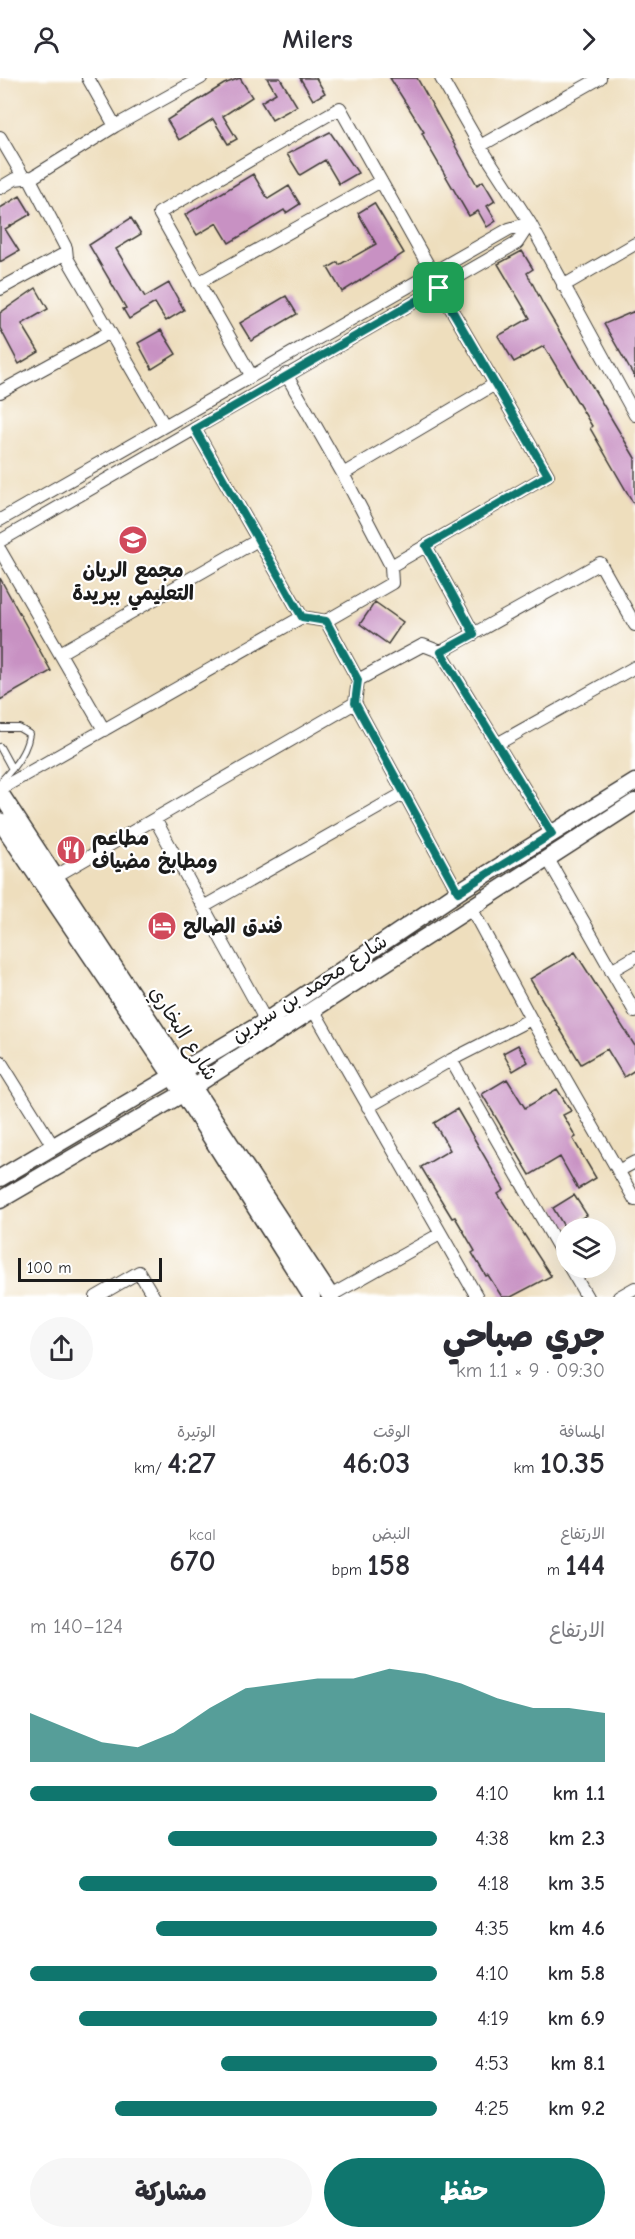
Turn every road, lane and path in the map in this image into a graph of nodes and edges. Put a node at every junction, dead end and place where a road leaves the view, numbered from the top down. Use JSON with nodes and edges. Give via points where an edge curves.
{"nodes":[{"id":1,"x":88,"y":78,"type":"edge"},
{"id":2,"x":201,"y":78,"type":"edge"},
{"id":3,"x":441,"y":78,"type":"edge"},
{"id":4,"x":600,"y":78,"type":"edge"},
{"id":5,"x":115,"y":126,"type":"junction"},
{"id":6,"x":0,"y":137,"type":"edge"},
{"id":7,"x":480,"y":146,"type":"junction"},
{"id":8,"x":26,"y":178,"type":"junction"},
{"id":9,"x":381,"y":181,"type":"junction"},
{"id":10,"x":0,"y":188,"type":"edge"},
{"id":11,"x":530,"y":223,"type":"junction"},
{"id":12,"x":634,"y":248,"type":"edge"},
{"id":13,"x":66,"y":253,"type":"junction"},
{"id":14,"x":433,"y":274,"type":"junction"},
{"id":15,"x":198,"y":283,"type":"junction"},
{"id":16,"x":563,"y":286,"type":"junction"},
{"id":17,"x":439,"y":288,"type":"junction"},
{"id":18,"x":0,"y":289,"type":"edge"},
{"id":19,"x":110,"y":332,"type":"junction"},
{"id":20,"x":286,"y":374,"type":"junction"},
{"id":21,"x":251,"y":375,"type":"junction"},
{"id":22,"x":495,"y":384,"type":"junction"},
{"id":23,"x":0,"y":392,"type":"edge"},
{"id":24,"x":635,"y":415,"type":"edge"},
{"id":25,"x":164,"y":425,"type":"junction"},
{"id":26,"x":195,"y":429,"type":"junction"},
{"id":27,"x":343,"y":474,"type":"junction"},
{"id":28,"x":0,"y":520,"type":"edge"},
{"id":29,"x":258,"y":540,"type":"junction"},
{"id":30,"x":0,"y":541,"type":"edge"},
{"id":31,"x":426,"y":546,"type":"junction"},
{"id":32,"x":0,"y":550,"type":"edge"},
{"id":33,"x":391,"y":566,"type":"junction"},
{"id":34,"x":302,"y":617,"type":"junction"},
{"id":35,"x":326,"y":621,"type":"junction"},
{"id":36,"x":635,"y":626,"type":"edge"},
{"id":37,"x":474,"y":634,"type":"junction"},
{"id":38,"x":441,"y":652,"type":"junction"},
{"id":39,"x":60,"y":653,"type":"junction"},
{"id":40,"x":635,"y":667,"type":"edge"},
{"id":41,"x":358,"y":680,"type":"junction"},
{"id":42,"x":355,"y":703,"type":"junction"},
{"id":43,"x":0,"y":728,"type":"edge"},
{"id":44,"x":104,"y":729,"type":"junction"},
{"id":45,"x":497,"y":744,"type":"junction"},
{"id":46,"x":0,"y":747,"type":"edge"},
{"id":47,"x":12,"y":769,"type":"junction"},
{"id":48,"x":635,"y":782,"type":"edge"},
{"id":49,"x":0,"y":783,"type":"edge"},
{"id":50,"x":0,"y":791,"type":"edge"},
{"id":51,"x":404,"y":793,"type":"junction"},
{"id":52,"x":635,"y":802,"type":"edge"},
{"id":53,"x":154,"y":819,"type":"junction"},
{"id":54,"x":0,"y":821,"type":"edge"},
{"id":55,"x":552,"y":834,"type":"junction"},
{"id":56,"x":548,"y":859,"type":"junction"},
{"id":57,"x":56,"y":876,"type":"junction"},
{"id":58,"x":458,"y":892,"type":"junction"},
{"id":59,"x":205,"y":906,"type":"junction"},
{"id":60,"x":470,"y":906,"type":"junction"},
{"id":61,"x":635,"y":957,"type":"edge"},
{"id":62,"x":611,"y":970,"type":"junction"},
{"id":63,"x":314,"y":1011,"type":"junction"},
{"id":64,"x":635,"y":1012,"type":"edge"},
{"id":65,"x":531,"y":1019,"type":"junction"},
{"id":66,"x":266,"y":1021,"type":"junction"},
{"id":67,"x":451,"y":1060,"type":"junction"},
{"id":68,"x":0,"y":1061,"type":"edge"},
{"id":69,"x":177,"y":1073,"type":"junction"},
{"id":70,"x":188,"y":1090,"type":"junction"},
{"id":71,"x":368,"y":1107,"type":"junction"},
{"id":72,"x":53,"y":1146,"type":"junction"},
{"id":73,"x":635,"y":1162,"type":"edge"},
{"id":74,"x":618,"y":1171,"type":"junction"},
{"id":75,"x":0,"y":1178,"type":"edge"},
{"id":76,"x":0,"y":1200,"type":"edge"},
{"id":77,"x":635,"y":1200,"type":"edge"},
{"id":78,"x":440,"y":1234,"type":"junction"},
{"id":79,"x":556,"y":1243,"type":"edge"},
{"id":80,"x":576,"y":1278,"type":"edge"},
{"id":81,"x":634,"y":1291,"type":"edge"},
{"id":82,"x":330,"y":1296,"type":"edge"},
{"id":83,"x":96,"y":1297,"type":"edge"},
{"id":84,"x":154,"y":1297,"type":"edge"},
{"id":85,"x":312,"y":1297,"type":"edge"},
{"id":86,"x":477,"y":1297,"type":"edge"},
{"id":87,"x":587,"y":1297,"type":"edge"},
{"id":88,"x":619,"y":1297,"type":"edge"}],
"edges":[{"from":1,"to":5,"type":"street"},
{"from":2,"to":5,"type":"street"},
{"from":3,"to":7,"type":"street"},
{"from":4,"to":7,"type":"street"},
{"from":5,"to":8,"type":"street"},
{"from":6,"to":8,"type":"street"},
{"from":7,"to":11,"type":"street"},
{"from":8,"to":10,"type":"street"},
{"from":8,"to":13,"type":"street"},
{"from":9,"to":14,"type":"street"},
{"from":9,"to":15,"type":"street"},
{"from":9,"to":15,"type":"street","via":[[340,108],[159,213]]},
{"from":11,"to":14,"type":"street","via":[[509,229]]},
{"from":11,"to":16,"type":"street"},
{"from":11,"to":17,"type":"street","via":[[517,243]]},
{"from":12,"to":16,"type":"street"},
{"from":13,"to":18,"type":"street"},
{"from":13,"to":19,"type":"street"},
{"from":14,"to":21,"type":"street"},
{"from":15,"to":21,"type":"street"},
{"from":16,"to":24,"type":"street"},
{"from":17,"to":20,"type":"street"},
{"from":17,"to":22,"type":"street"},
{"from":19,"to":23,"type":"street"},
{"from":19,"to":25,"type":"street"},
{"from":20,"to":26,"type":"street"},
{"from":20,"to":27,"type":"street"},
{"from":21,"to":25,"type":"street"},
{"from":22,"to":27,"type":"street"},
{"from":22,"to":31,"type":"street","via":[[548,475]]},
{"from":25,"to":28,"type":"street"},
{"from":26,"to":29,"type":"street"},
{"from":26,"to":30,"type":"street"},
{"from":27,"to":33,"type":"street"},
{"from":29,"to":34,"type":"street"},
{"from":29,"to":39,"type":"street"},
{"from":31,"to":33,"type":"street"},
{"from":31,"to":37,"type":"street"},
{"from":32,"to":39,"type":"street"},
{"from":33,"to":35,"type":"street","via":[[392,583]]},
{"from":34,"to":35,"type":"street"},
{"from":34,"to":44,"type":"street"},
{"from":35,"to":41,"type":"street"},
{"from":36,"to":37,"type":"street","via":[[600,563]]},
{"from":37,"to":38,"type":"street"},
{"from":38,"to":41,"type":"street","via":[[423,645]]},
{"from":38,"to":45,"type":"street"},
{"from":39,"to":44,"type":"street"},
{"from":40,"to":45,"type":"street"},
{"from":41,"to":42,"type":"street"},
{"from":42,"to":51,"type":"street"},
{"from":42,"to":53,"type":"street"},
{"from":43,"to":47,"type":"lane","via":[[19,728],[29,734]]},
{"from":44,"to":50,"type":"street"},
{"from":45,"to":55,"type":"street"},
{"from":46,"to":47,"type":"lane"},
{"from":47,"to":49,"type":"lane"},
{"from":48,"to":55,"type":"street","name":"شارع محمد بن سيرين"},
{"from":50,"to":57,"type":"street","name":"شارع البخاري"},
{"from":51,"to":58,"type":"street"},
{"from":51,"to":59,"type":"street"},
{"from":52,"to":56,"type":"street","name":"شارع محمد بن سيرين"},
{"from":53,"to":57,"type":"street"},
{"from":53,"to":59,"type":"street"},
{"from":54,"to":69,"type":"street","name":"شارع البخاري"},
{"from":55,"to":58,"type":"street","name":"شارع محمد بن سيرين"},
{"from":56,"to":60,"type":"street","name":"شارع محمد بن سيرين"},
{"from":56,"to":62,"type":"street"},
{"from":57,"to":69,"type":"street","name":"شارع البخاري"},
{"from":58,"to":66,"type":"street","name":"شارع محمد بن سيرين"},
{"from":59,"to":66,"type":"street"},
{"from":60,"to":63,"type":"street","name":"شارع محمد بن سيرين"},
{"from":60,"to":65,"type":"street"},
{"from":61,"to":62,"type":"street"},
{"from":62,"to":64,"type":"street"},
{"from":63,"to":70,"type":"street","name":"شارع محمد بن سيرين"},
{"from":63,"to":71,"type":"street"},
{"from":65,"to":67,"type":"street"},
{"from":65,"to":74,"type":"street"},
{"from":66,"to":69,"type":"street","name":"شارع محمد بن سيرين"},
{"from":67,"to":71,"type":"street"},
{"from":67,"to":79,"type":"street"},
{"from":68,"to":72,"type":"street"},
{"from":69,"to":70,"type":"street","name":"شارع البخاري"},
{"from":69,"to":72,"type":"street","name":"شارع محمد بن سيرين"},
{"from":70,"to":76,"type":"street","name":"شارع محمد بن سيرين"},
{"from":70,"to":82,"type":"street","name":"شارع البخاري"},
{"from":70,"to":85,"type":"street","name":"شارع البخاري"},
{"from":71,"to":78,"type":"street"},
{"from":72,"to":75,"type":"street","name":"شارع محمد بن سيرين"},
{"from":73,"to":74,"type":"street"},
{"from":74,"to":77,"type":"street"},
{"from":78,"to":82,"type":"street"},
{"from":78,"to":86,"type":"street"},
{"from":80,"to":87,"type":"street"},
{"from":81,"to":88,"type":"street"},
{"from":83,"to":84,"type":"street","via":[[139,1272]]}]}
